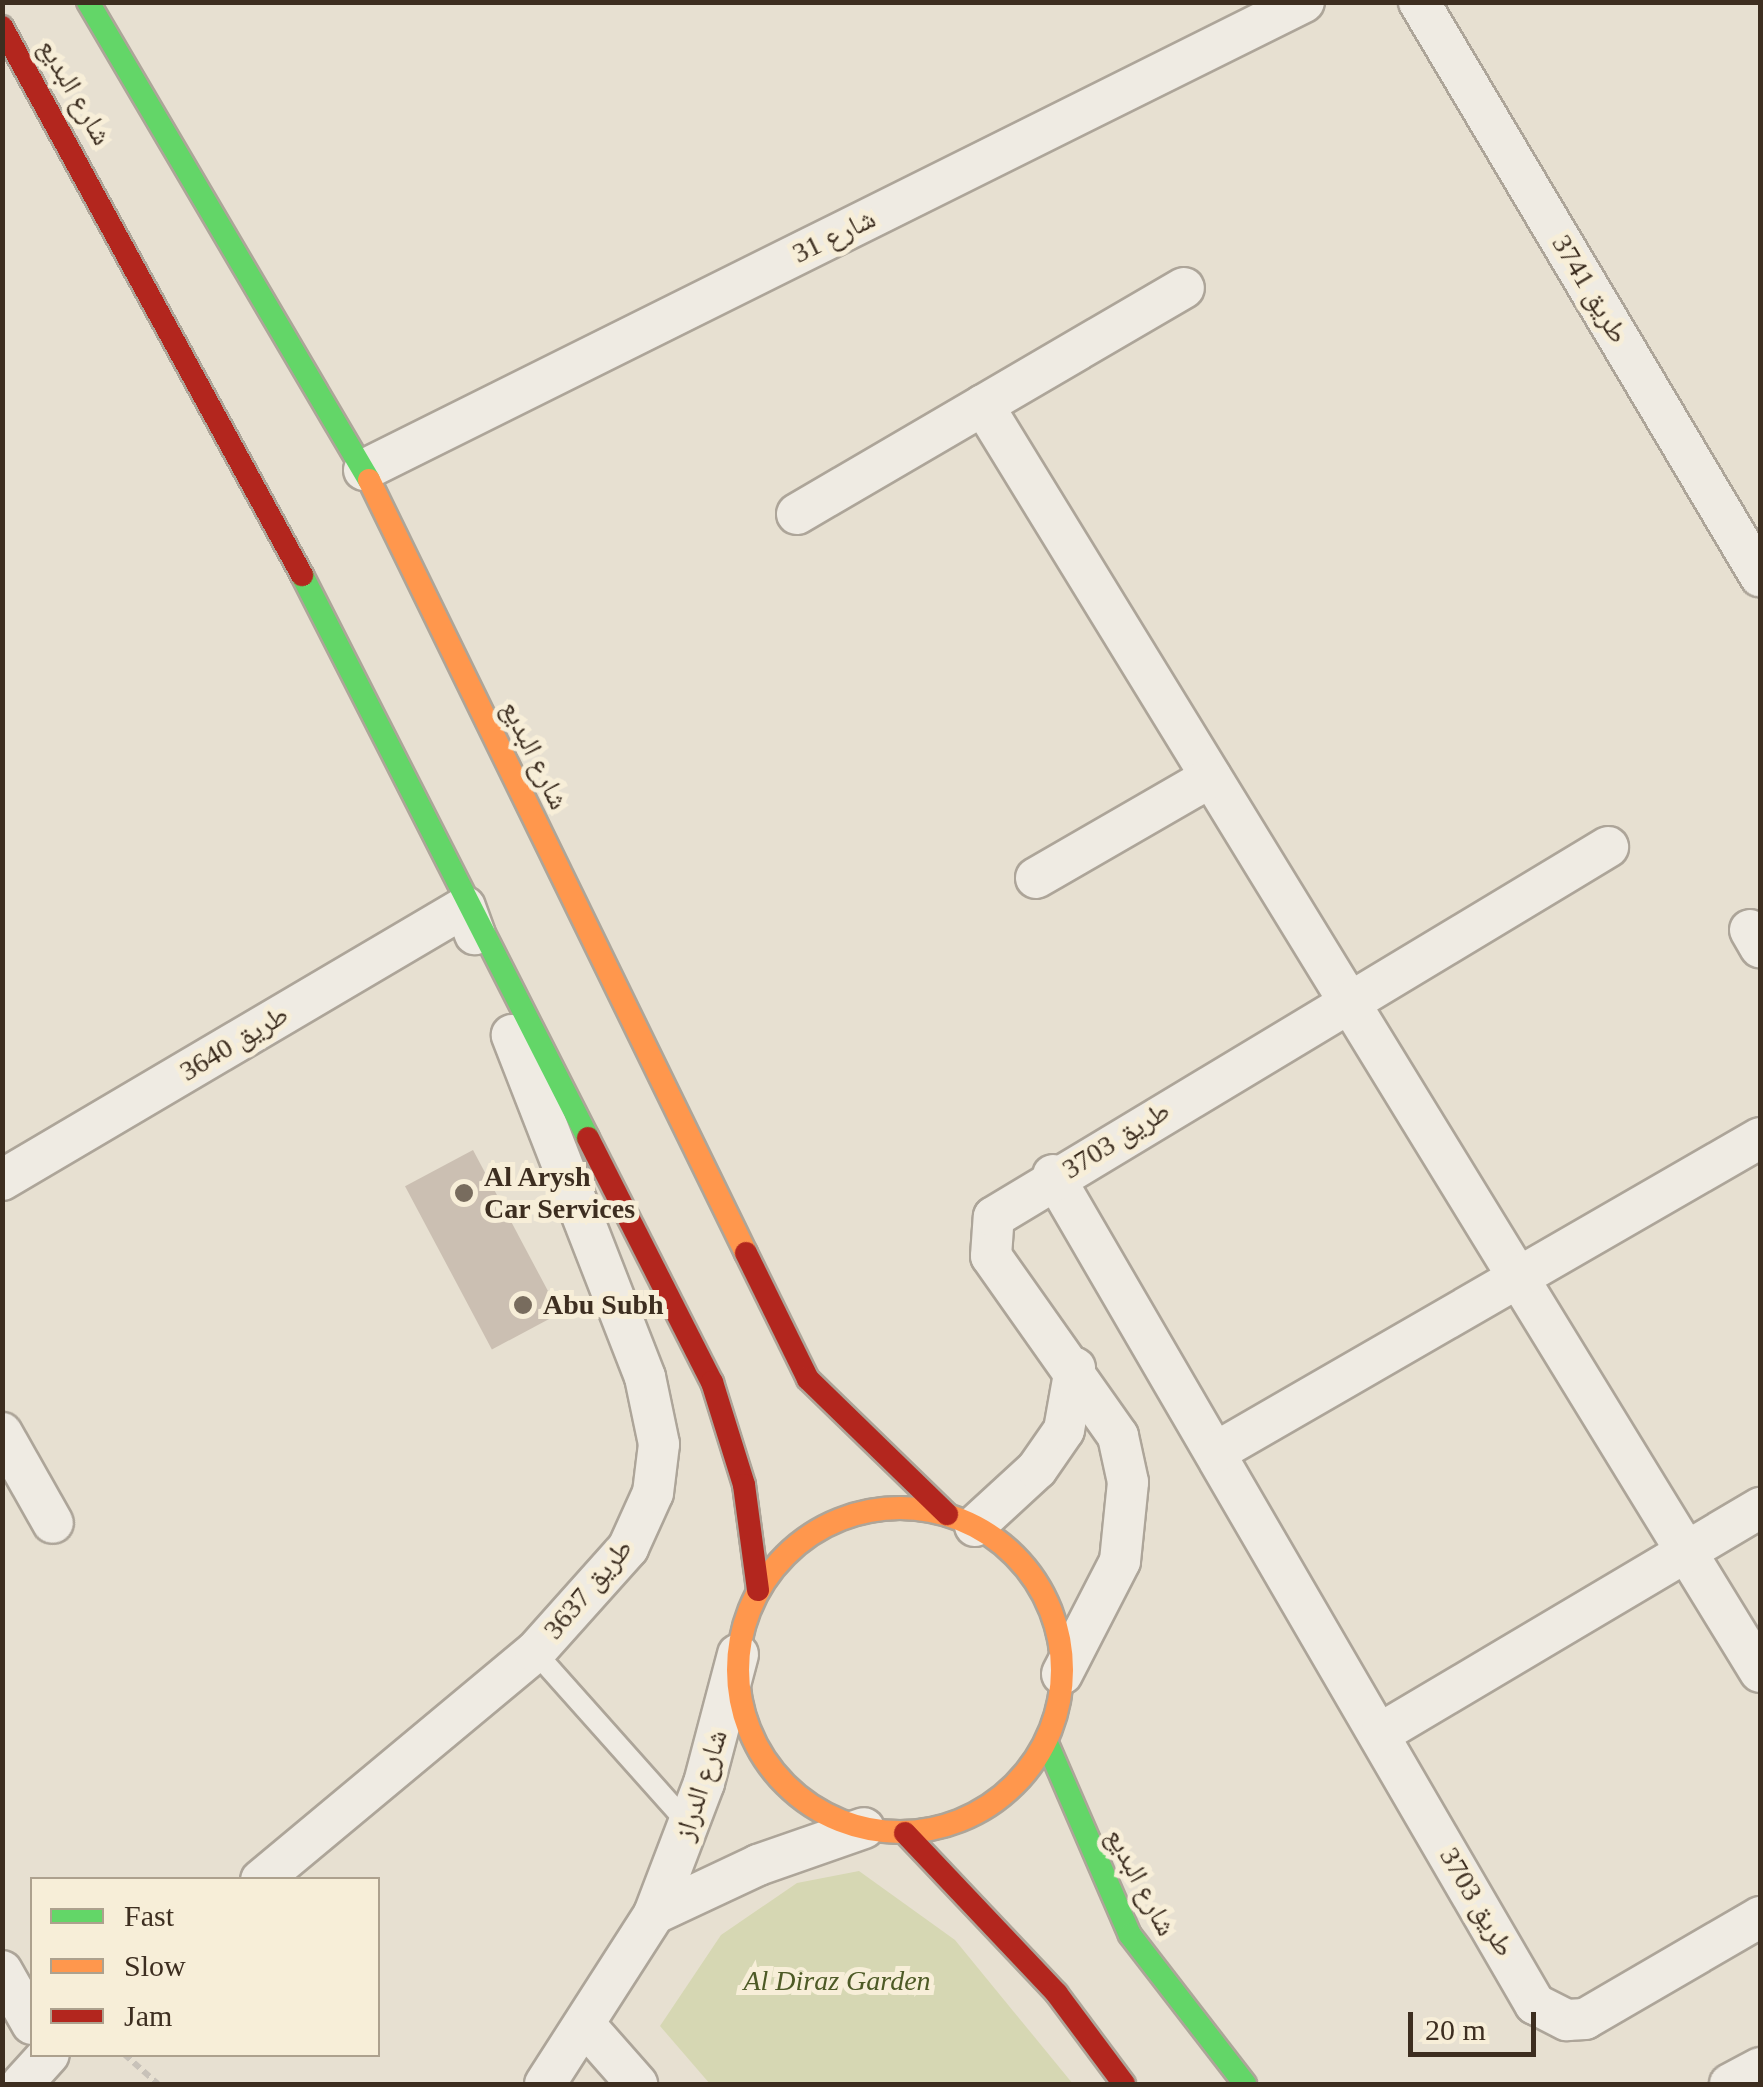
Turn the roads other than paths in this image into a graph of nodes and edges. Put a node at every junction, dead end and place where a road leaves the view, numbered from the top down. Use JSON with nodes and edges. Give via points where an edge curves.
{"nodes":[{"id":1,"x":88,"y":2,"type":"edge"},
{"id":2,"x":1304,"y":2,"type":"edge"},
{"id":3,"x":1419,"y":2,"type":"edge"},
{"id":4,"x":2,"y":28,"type":"edge"},
{"id":5,"x":1184,"y":288,"type":"dead end"},
{"id":6,"x":983,"y":406,"type":"junction"},
{"id":7,"x":364,"y":470,"type":"junction"},
{"id":8,"x":797,"y":514,"type":"dead end"},
{"id":9,"x":1760,"y":576,"type":"edge"},
{"id":10,"x":1212,"y":777,"type":"junction"},
{"id":11,"x":1608,"y":848,"type":"dead end"},
{"id":12,"x":1036,"y":878,"type":"dead end"},
{"id":13,"x":466,"y":907,"type":"junction"},
{"id":14,"x":1348,"y":1001,"type":"junction"},
{"id":15,"x":1760,"y":1138,"type":"edge"},
{"id":16,"x":1053,"y":1175,"type":"junction"},
{"id":17,"x":2,"y":1180,"type":"edge"},
{"id":18,"x":1518,"y":1277,"type":"junction"},
{"id":19,"x":1075,"y":1368,"type":"junction"},
{"id":20,"x":2,"y":1433,"type":"edge"},
{"id":21,"x":1216,"y":1452,"type":"junction"},
{"id":22,"x":1760,"y":1508,"type":"edge"},
{"id":23,"x":961,"y":1520,"type":"junction"},
{"id":24,"x":53,"y":1523,"type":"dead end"},
{"id":25,"x":1687,"y":1552,"type":"junction"},
{"id":26,"x":758,"y":1590,"type":"junction"},
{"id":27,"x":536,"y":1652,"type":"junction"},
{"id":28,"x":738,"y":1654,"type":"junction"},
{"id":29,"x":1760,"y":1672,"type":"edge"},
{"id":30,"x":1062,"y":1674,"type":"junction"},
{"id":31,"x":1381,"y":1733,"type":"junction"},
{"id":32,"x":1046,"y":1740,"type":"junction"},
{"id":33,"x":690,"y":1826,"type":"junction"},
{"id":34,"x":864,"y":1828,"type":"junction"},
{"id":35,"x":904,"y":1833,"type":"junction"},
{"id":36,"x":264,"y":1877,"type":"edge"},
{"id":37,"x":654,"y":1914,"type":"junction"},
{"id":38,"x":1760,"y":1917,"type":"edge"},
{"id":39,"x":2,"y":1971,"type":"edge"},
{"id":40,"x":30,"y":2020,"type":"edge"},
{"id":41,"x":585,"y":2025,"type":"junction"},
{"id":42,"x":46,"y":2057,"type":"edge"},
{"id":43,"x":1760,"y":2068,"type":"edge"},
{"id":44,"x":22,"y":2084,"type":"edge"},
{"id":45,"x":545,"y":2084,"type":"edge"},
{"id":46,"x":637,"y":2084,"type":"edge"},
{"id":47,"x":1124,"y":2084,"type":"edge"},
{"id":48,"x":1245,"y":2084,"type":"edge"},
{"id":49,"x":1730,"y":2084,"type":"edge"}],
"edges":[{"from":1,"to":7,"type":"main road","name":"شارع البديع"},
{"from":2,"to":7,"type":"street","name":"شارع 31"},
{"from":3,"to":9,"type":"street","name":"طريق 3741"},
{"from":4,"to":13,"type":"main road","name":"شارع البديع","via":[[287,545]]},
{"from":5,"to":6,"type":"street"},
{"from":6,"to":8,"type":"street"},
{"from":6,"to":10,"type":"street"},
{"from":7,"to":23,"type":"main road","name":"شارع البديع","via":[[808,1379]]},
{"from":10,"to":12,"type":"street"},
{"from":10,"to":14,"type":"street"},
{"from":11,"to":14,"type":"street","name":"طريق 3703"},
{"from":13,"to":17,"type":"street","name":"طريق 3640"},
{"from":13,"to":26,"type":"main road","name":"شارع البديع","via":[[712,1382],[744,1486]]},
{"from":13,"to":27,"type":"street","name":"طريق 3637","via":[[644,1377],[659,1444],[653,1493],[628,1548]]},
{"from":14,"to":16,"type":"street","name":"طريق 3703"},
{"from":14,"to":18,"type":"street"},
{"from":15,"to":18,"type":"street"},
{"from":16,"to":19,"type":"street","via":[[1003,1206],[987,1243],[998,1268]]},
{"from":16,"to":21,"type":"street","name":"طريق 3703"},
{"from":18,"to":21,"type":"street"},
{"from":18,"to":25,"type":"street"},
{"from":19,"to":23,"type":"street","via":[[1064,1430],[1037,1469]]},
{"from":19,"to":30,"type":"street","via":[[1118,1436],[1128,1482],[1120,1561]]},
{"from":20,"to":24,"type":"street"},
{"from":21,"to":31,"type":"street","name":"طريق 3703"},
{"from":22,"to":25,"type":"street"},
{"from":23,"to":26,"type":"main road","via":[[916,1508],[854,1513],[798,1543]]},
{"from":23,"to":30,"type":"main road","via":[[1000,1542],[1039,1587],[1060,1643]]},
{"from":25,"to":29,"type":"street"},
{"from":25,"to":31,"type":"street"},
{"from":26,"to":28,"type":"main road"},
{"from":27,"to":33,"type":"lane"},
{"from":27,"to":36,"type":"street","name":"طريق 3637"},
{"from":28,"to":33,"type":"street","name":"شارع الدراز"},
{"from":28,"to":34,"type":"main road","via":[[742,1704],[760,1750],[804,1801]]},
{"from":30,"to":32,"type":"main road"},
{"from":31,"to":38,"type":"street","name":"طريق 3703","via":[[1535,2004],[1550,2014],[1567,2020],[1601,2012]]},
{"from":32,"to":35,"type":"main road","via":[[1012,1788],[988,1807],[934,1829]]},
{"from":32,"to":48,"type":"main road","name":"شارع البديع","via":[[1130,1935]]},
{"from":33,"to":37,"type":"street","name":"شارع الدراز"},
{"from":34,"to":35,"type":"main road"},
{"from":34,"to":37,"type":"street","via":[[758,1865]]},
{"from":35,"to":47,"type":"main road","via":[[964,1888],[1057,1994]]},
{"from":37,"to":41,"type":"street","name":"شارع الدراز"},
{"from":39,"to":40,"type":"street"},
{"from":41,"to":45,"type":"street","name":"شارع الدراز"},
{"from":41,"to":46,"type":"street"},
{"from":42,"to":44,"type":"street"},
{"from":43,"to":49,"type":"street"}]}
